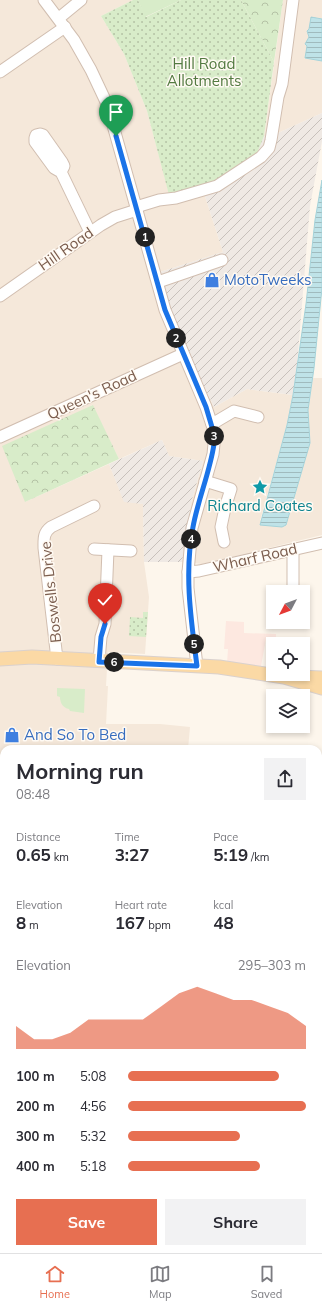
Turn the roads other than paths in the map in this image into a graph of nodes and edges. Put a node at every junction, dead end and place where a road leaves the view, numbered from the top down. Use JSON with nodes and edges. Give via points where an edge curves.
{"nodes":[{"id":1,"x":44,"y":0,"type":"edge"},
{"id":2,"x":81,"y":0,"type":"edge"},
{"id":3,"x":293,"y":0,"type":"edge"},
{"id":4,"x":62,"y":22,"type":"junction"},
{"id":5,"x":0,"y":72,"type":"edge"},
{"id":6,"x":61,"y":172,"type":"dead end"},
{"id":7,"x":136,"y":208,"type":"junction"},
{"id":8,"x":90,"y":232,"type":"junction"},
{"id":9,"x":222,"y":260,"type":"dead end"},
{"id":10,"x":158,"y":282,"type":"junction"},
{"id":11,"x":0,"y":296,"type":"edge"},
{"id":12,"x":183,"y":354,"type":"junction"},
{"id":13,"x":258,"y":417,"type":"dead end"},
{"id":14,"x":212,"y":424,"type":"junction"},
{"id":15,"x":0,"y":437,"type":"edge"},
{"id":16,"x":205,"y":481,"type":"junction"},
{"id":17,"x":94,"y":506,"type":"dead end"},
{"id":18,"x":224,"y":542,"type":"dead end"},
{"id":19,"x":322,"y":543,"type":"edge"},
{"id":20,"x":94,"y":549,"type":"dead end"},
{"id":21,"x":108,"y":550,"type":"junction"},
{"id":22,"x":293,"y":550,"type":"junction"},
{"id":23,"x":131,"y":551,"type":"dead end"},
{"id":24,"x":188,"y":572,"type":"junction"},
{"id":25,"x":294,"y":585,"type":"edge"},
{"id":26,"x":0,"y":659,"type":"edge"},
{"id":27,"x":57,"y":659,"type":"junction"},
{"id":28,"x":99,"y":662,"type":"junction"},
{"id":29,"x":197,"y":666,"type":"junction"},
{"id":30,"x":266,"y":675,"type":"edge"},
{"id":31,"x":310,"y":678,"type":"edge"},
{"id":32,"x":322,"y":678,"type":"edge"},
{"id":33,"x":295,"y":681,"type":"edge"},
{"id":34,"x":322,"y":688,"type":"edge"}],
"edges":[{"from":1,"to":4,"type":"street"},
{"from":2,"to":4,"type":"street"},
{"from":3,"to":7,"type":"street","name":"Hill Road","via":[[282,84],[269,148],[261,157],[217,186]]},
{"from":4,"to":5,"type":"street"},
{"from":4,"to":7,"type":"street","via":[[91,70],[107,104]]},
{"from":6,"to":8,"type":"street"},
{"from":7,"to":8,"type":"street","name":"Hill Road"},
{"from":7,"to":10,"type":"street"},
{"from":8,"to":11,"type":"street","name":"Hill Road"},
{"from":9,"to":10,"type":"street"},
{"from":10,"to":12,"type":"street","via":[[165,310]]},
{"from":12,"to":14,"type":"street"},
{"from":12,"to":15,"type":"street","name":"Queen's Road"},
{"from":13,"to":14,"type":"street","via":[[234,411]]},
{"from":14,"to":16,"type":"street","via":[[214,444]]},
{"from":16,"to":18,"type":"street","via":[[231,489],[221,527]]},
{"from":16,"to":24,"type":"street","via":[[192,528]]},
{"from":17,"to":27,"type":"street","name":"Boswells Drive","via":[[51,527],[44,535]]},
{"from":19,"to":22,"type":"street","name":"Wharf Road"},
{"from":20,"to":21,"type":"street"},
{"from":21,"to":23,"type":"street"},
{"from":21,"to":28,"type":"street","via":[[105,624]]},
{"from":22,"to":24,"type":"street","name":"Wharf Road"},
{"from":22,"to":25,"type":"street"},
{"from":24,"to":29,"type":"street"},
{"from":26,"to":27,"type":"main road"},
{"from":27,"to":28,"type":"main road"},
{"from":28,"to":29,"type":"main road"},
{"from":29,"to":30,"type":"main road"},
{"from":31,"to":32,"type":"main road"},
{"from":33,"to":34,"type":"main road"}]}
